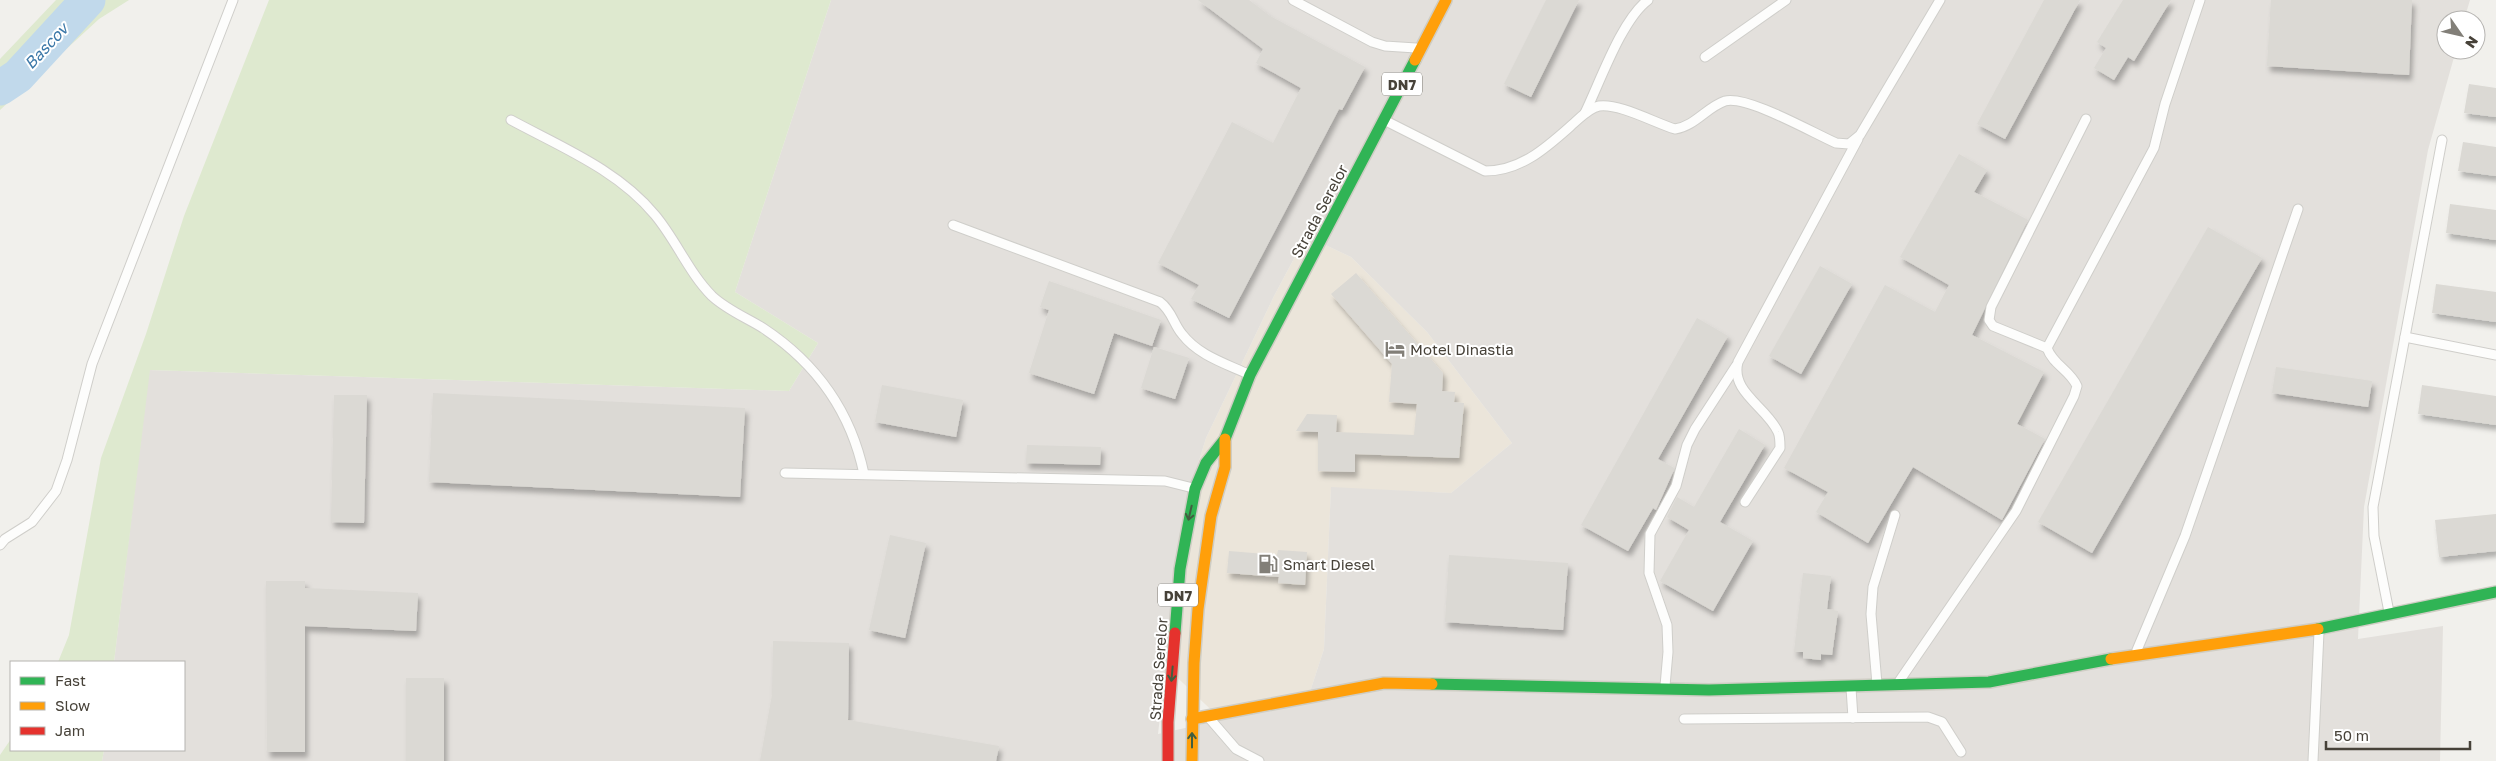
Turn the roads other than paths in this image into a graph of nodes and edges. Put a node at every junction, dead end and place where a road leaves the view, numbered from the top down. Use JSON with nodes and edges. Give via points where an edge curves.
{"nodes":[{"id":1,"x":233,"y":0,"type":"edge"},
{"id":2,"x":1292,"y":0,"type":"edge"},
{"id":3,"x":1446,"y":0,"type":"edge"},
{"id":4,"x":1648,"y":0,"type":"edge"},
{"id":5,"x":1786,"y":0,"type":"edge"},
{"id":6,"x":1940,"y":0,"type":"edge"},
{"id":7,"x":2200,"y":0,"type":"edge"},
{"id":8,"x":1421,"y":48,"type":"junction"},
{"id":9,"x":1705,"y":57,"type":"dead end"},
{"id":10,"x":1585,"y":113,"type":"junction"},
{"id":11,"x":2086,"y":119,"type":"dead end"},
{"id":12,"x":511,"y":120,"type":"dead end"},
{"id":13,"x":1383,"y":120,"type":"junction"},
{"id":14,"x":1860,"y":135,"type":"junction"},
{"id":15,"x":2442,"y":140,"type":"dead end"},
{"id":16,"x":2298,"y":208,"type":"dead end"},
{"id":17,"x":953,"y":225,"type":"dead end"},
{"id":18,"x":2405,"y":337,"type":"junction"},
{"id":19,"x":2047,"y":348,"type":"junction"},
{"id":20,"x":2496,"y":355,"type":"edge"},
{"id":21,"x":1738,"y":362,"type":"junction"},
{"id":22,"x":1250,"y":375,"type":"junction"},
{"id":23,"x":1225,"y":438,"type":"junction"},
{"id":24,"x":785,"y":473,"type":"dead end"},
{"id":25,"x":864,"y":474,"type":"junction"},
{"id":26,"x":1195,"y":489,"type":"junction"},
{"id":27,"x":1745,"y":502,"type":"dead end"},
{"id":28,"x":1895,"y":515,"type":"dead end"},
{"id":29,"x":0,"y":545,"type":"edge"},
{"id":30,"x":2496,"y":592,"type":"edge"},
{"id":31,"x":2390,"y":614,"type":"junction"},
{"id":32,"x":2319,"y":629,"type":"junction"},
{"id":33,"x":2135,"y":654,"type":"junction"},
{"id":34,"x":1897,"y":684,"type":"junction"},
{"id":35,"x":1877,"y":685,"type":"junction"},
{"id":36,"x":1851,"y":686,"type":"junction"},
{"id":37,"x":1665,"y":689,"type":"junction"},
{"id":38,"x":1208,"y":717,"type":"junction"},
{"id":39,"x":1853,"y":718,"type":"junction"},
{"id":40,"x":1192,"y":719,"type":"junction"},
{"id":41,"x":1684,"y":719,"type":"dead end"},
{"id":42,"x":1961,"y":752,"type":"dead end"},
{"id":43,"x":1168,"y":761,"type":"edge"},
{"id":44,"x":1192,"y":761,"type":"edge"},
{"id":45,"x":1259,"y":761,"type":"edge"},
{"id":46,"x":2313,"y":761,"type":"edge"}],
"edges":[{"from":1,"to":29,"type":"lane","via":[[92,364],[56,491],[32,522]]},
{"from":2,"to":8,"type":"lane","via":[[1372,42]]},
{"from":3,"to":8,"type":"main road","name":"Strada Serelor","number":"DN7"},
{"from":4,"to":10,"type":"lane","via":[[1625,28]]},
{"from":5,"to":9,"type":"lane"},
{"from":6,"to":14,"type":"lane"},
{"from":7,"to":19,"type":"lane","via":[[2154,148]]},
{"from":8,"to":13,"type":"main road","name":"Strada Serelor","number":"DN7"},
{"from":10,"to":13,"type":"lane","via":[[1546,147],[1522,163],[1501,171],[1485,171]]},
{"from":10,"to":14,"type":"lane","via":[[1598,106],[1613,106],[1675,129],[1685,127],[1723,102],[1733,100],[1752,104],[1836,143],[1849,144]]},
{"from":11,"to":19,"type":"lane","via":[[1991,307],[1988,320],[1993,326]]},
{"from":12,"to":25,"type":"lane","via":[[619,180],[639,196],[712,296],[795,351],[822,379],[844,418],[859,450]]},
{"from":13,"to":22,"type":"main road","name":"Strada Serelor","number":"DN7"},
{"from":14,"to":21,"type":"lane"},
{"from":15,"to":18,"type":"lane"},
{"from":16,"to":33,"type":"lane","via":[[2185,536]]},
{"from":17,"to":22,"type":"lane","via":[[1160,302],[1169,309],[1180,332],[1200,352]]},
{"from":18,"to":20,"type":"lane"},
{"from":18,"to":31,"type":"lane","via":[[2373,507],[2374,536]]},
{"from":19,"to":34,"type":"lane","via":[[2050,359],[2073,377],[2077,386],[2074,396],[2016,511]]},
{"from":21,"to":27,"type":"lane","via":[[1739,382],[1778,432],[1780,448]]},
{"from":21,"to":37,"type":"lane","via":[[1691,437],[1676,486],[1650,534],[1650,573],[1667,625]]},
{"from":22,"to":23,"type":"main road","name":"Strada Serelor","number":"DN7"},
{"from":23,"to":26,"type":"main road","name":"Strada Serelor","number":"DN7","via":[[1206,463]]},
{"from":23,"to":40,"type":"main road","name":"Strada Serelor","number":"DN7","via":[[1225,467],[1211,516],[1198,609]]},
{"from":24,"to":25,"type":"lane"},
{"from":25,"to":26,"type":"lane","via":[[1165,481]]},
{"from":26,"to":43,"type":"main road","name":"Strada Serelor","number":"DN7","one_way":true,"via":[[1180,569]]},
{"from":28,"to":35,"type":"lane","via":[[1873,587],[1871,614]]},
{"from":30,"to":31,"type":"main road"},
{"from":31,"to":32,"type":"main road"},
{"from":32,"to":33,"type":"main road"},
{"from":32,"to":46,"type":"lane"},
{"from":33,"to":34,"type":"main road","via":[[1989,682]]},
{"from":34,"to":35,"type":"main road"},
{"from":35,"to":36,"type":"main road"},
{"from":36,"to":37,"type":"main road"},
{"from":36,"to":39,"type":"lane"},
{"from":37,"to":38,"type":"main road","via":[[1384,683]]},
{"from":38,"to":40,"type":"main road"},
{"from":38,"to":45,"type":"lane","via":[[1236,749]]},
{"from":39,"to":41,"type":"lane"},
{"from":39,"to":42,"type":"lane","via":[[1928,717],[1942,722]]},
{"from":44,"to":40,"type":"main road","name":"Strada Serelor","number":"DN7","one_way":true}]}
